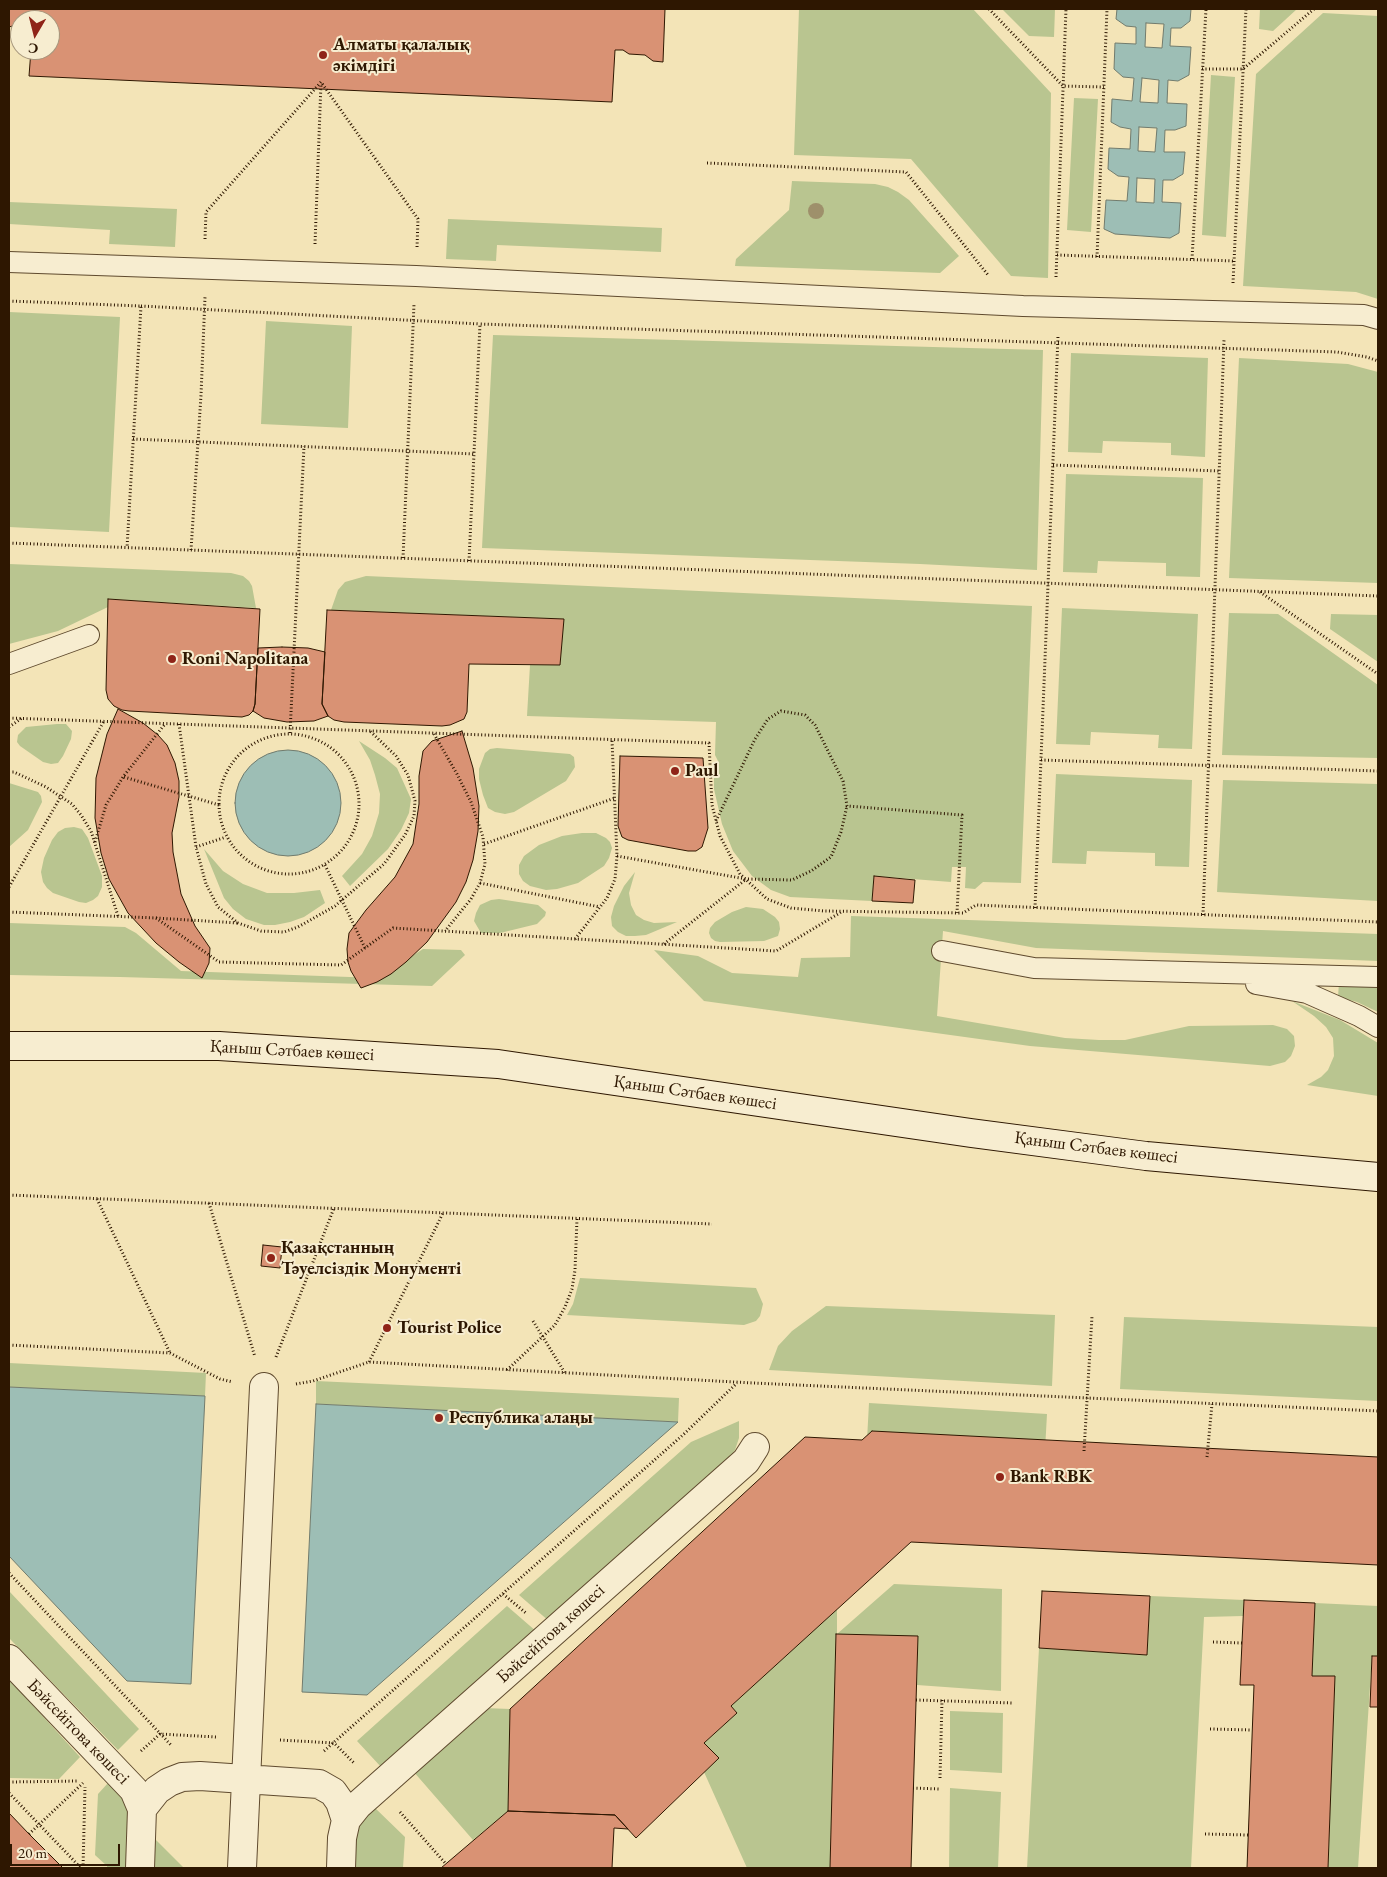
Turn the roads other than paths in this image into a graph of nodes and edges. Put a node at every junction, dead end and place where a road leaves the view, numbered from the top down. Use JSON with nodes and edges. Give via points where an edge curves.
{"nodes":[{"id":1,"x":9,"y":262,"type":"edge"},
{"id":2,"x":1378,"y":319,"type":"edge"},
{"id":3,"x":89,"y":634,"type":"dead end"},
{"id":4,"x":9,"y":664,"type":"edge"},
{"id":5,"x":942,"y":951,"type":"dead end"},
{"id":6,"x":1128,"y":970,"type":"junction"},
{"id":7,"x":1378,"y":978,"type":"edge"},
{"id":8,"x":1378,"y":1027,"type":"edge"},
{"id":9,"x":9,"y":1046,"type":"edge"},
{"id":10,"x":1378,"y":1177,"type":"edge"},
{"id":11,"x":264,"y":1387,"type":"road end"},
{"id":12,"x":755,"y":1447,"type":"dead end"},
{"id":13,"x":9,"y":1659,"type":"edge"},
{"id":14,"x":246,"y":1780,"type":"junction"},
{"id":15,"x":142,"y":1809,"type":"junction"},
{"id":16,"x":346,"y":1820,"type":"junction"},
{"id":17,"x":140,"y":1868,"type":"edge"},
{"id":18,"x":242,"y":1868,"type":"edge"},
{"id":19,"x":341,"y":1868,"type":"edge"}],
"edges":[{"from":1,"to":2,"type":"lane","via":[[416,276],[1012,305],[1364,315]]},
{"from":3,"to":4,"type":"lane"},
{"from":5,"to":6,"type":"lane","via":[[1034,968]]},
{"from":6,"to":7,"type":"lane"},
{"from":6,"to":8,"type":"lane","via":[[1246,982],[1307,994]]},
{"from":9,"to":10,"type":"street","name":"Қаныш Сәтбаев көшесі","via":[[220,1046],[498,1064],[1146,1156]]},
{"from":11,"to":14,"type":"street"},
{"from":12,"to":16,"type":"street","name":"Бәйсейітова көшесі","via":[[746,1461],[358,1805]]},
{"from":13,"to":15,"type":"street","name":"Бәйсейітова көшесі","via":[[134,1790]]},
{"from":14,"to":15,"type":"street","via":[[182,1777],[158,1790]]},
{"from":14,"to":16,"type":"street","via":[[319,1784],[333,1792]]},
{"from":14,"to":18,"type":"street"},
{"from":15,"to":17,"type":"street","name":"Бәйсейітова көшесі"},
{"from":16,"to":19,"type":"street"}]}
